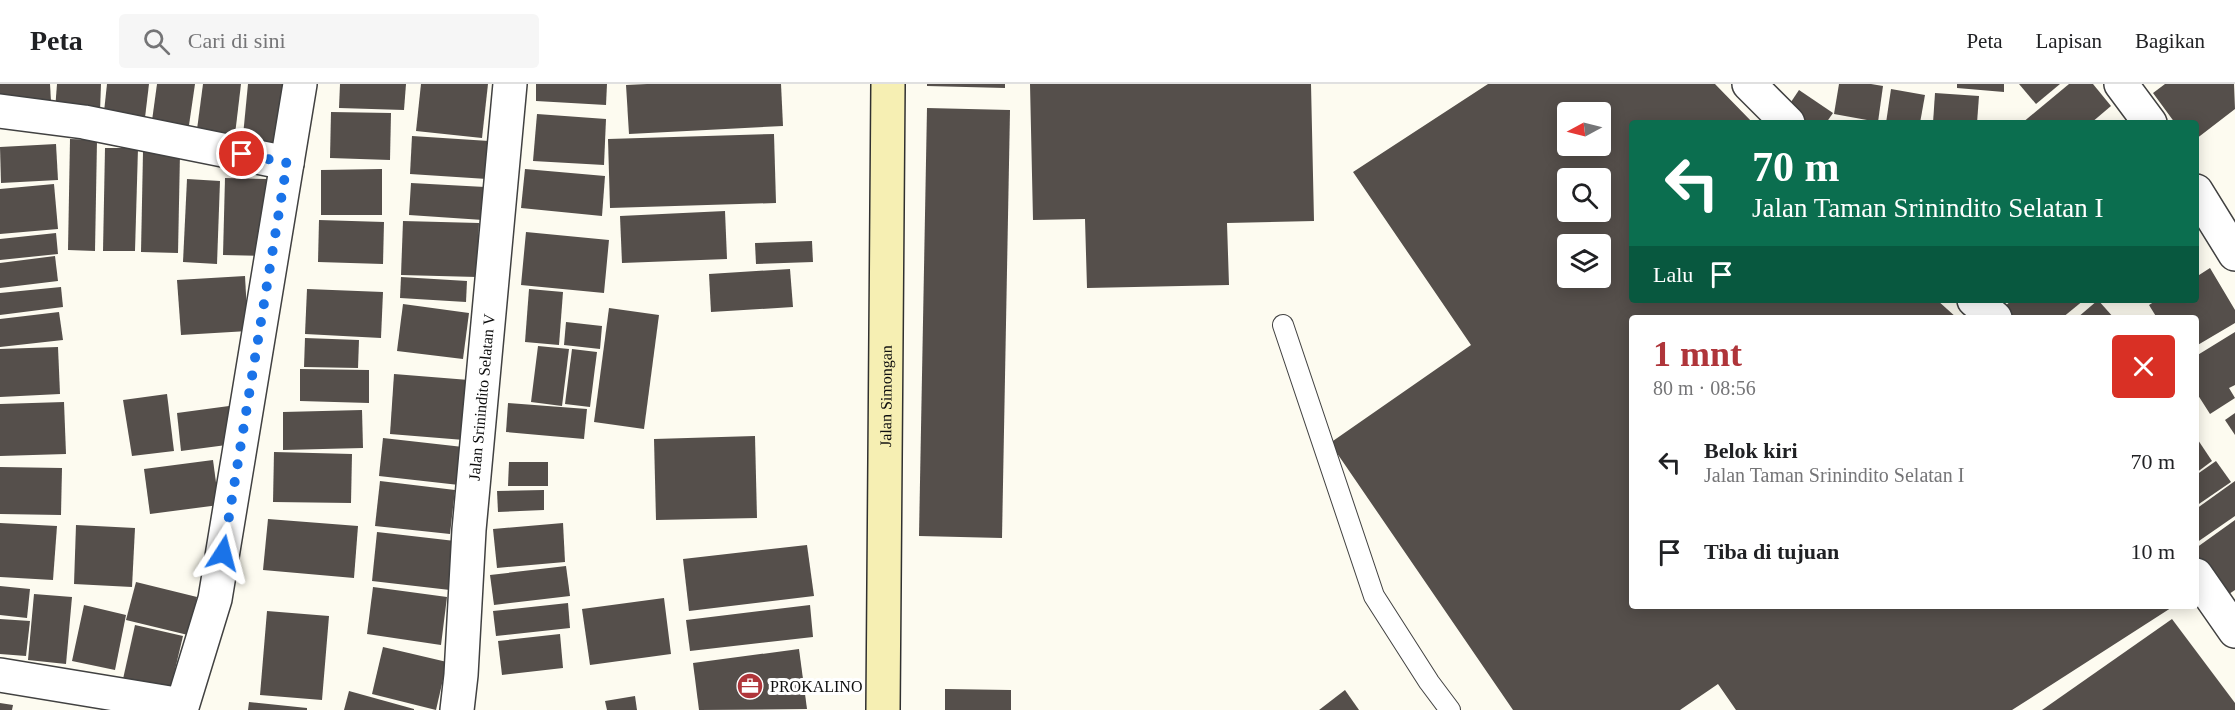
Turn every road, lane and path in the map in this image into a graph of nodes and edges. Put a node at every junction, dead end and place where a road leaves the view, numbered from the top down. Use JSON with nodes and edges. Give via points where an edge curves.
{"nodes":[{"id":1,"x":300,"y":84,"type":"edge"},
{"id":2,"x":510,"y":84,"type":"edge"},
{"id":3,"x":888,"y":84,"type":"edge"},
{"id":4,"x":1749,"y":84,"type":"edge"},
{"id":5,"x":2121,"y":84,"type":"edge"},
{"id":6,"x":0,"y":111,"type":"edge"},
{"id":7,"x":1785,"y":120,"type":"edge"},
{"id":8,"x":2148,"y":120,"type":"edge"},
{"id":9,"x":287,"y":163,"type":"junction"},
{"id":10,"x":2199,"y":196,"type":"edge"},
{"id":11,"x":2235,"y":254,"type":"edge"},
{"id":12,"x":1978,"y":303,"type":"edge"},
{"id":13,"x":1992,"y":315,"type":"edge"},
{"id":14,"x":1283,"y":325,"type":"dead end"},
{"id":15,"x":2199,"y":579,"type":"edge"},
{"id":16,"x":2235,"y":631,"type":"edge"},
{"id":17,"x":0,"y":675,"type":"edge"},
{"id":18,"x":182,"y":707,"type":"edge"},
{"id":19,"x":457,"y":710,"type":"edge"},
{"id":20,"x":884,"y":710,"type":"edge"},
{"id":21,"x":1450,"y":710,"type":"edge"}],
"edges":[{"from":1,"to":9,"type":"street"},
{"from":2,"to":19,"type":"street","name":"Jalan Srinindito Selatan V","via":[[469,530]]},
{"from":3,"to":20,"type":"main road","name":"Jalan Simongan"},
{"from":4,"to":7,"type":"street"},
{"from":5,"to":8,"type":"street"},
{"from":6,"to":9,"type":"street","via":[[84,122]]},
{"from":9,"to":18,"type":"street","via":[[215,599]]},
{"from":10,"to":11,"type":"street"},
{"from":12,"to":13,"type":"street"},
{"from":14,"to":21,"type":"lane","via":[[1374,596]]},
{"from":15,"to":16,"type":"street"},
{"from":17,"to":18,"type":"street"}]}
